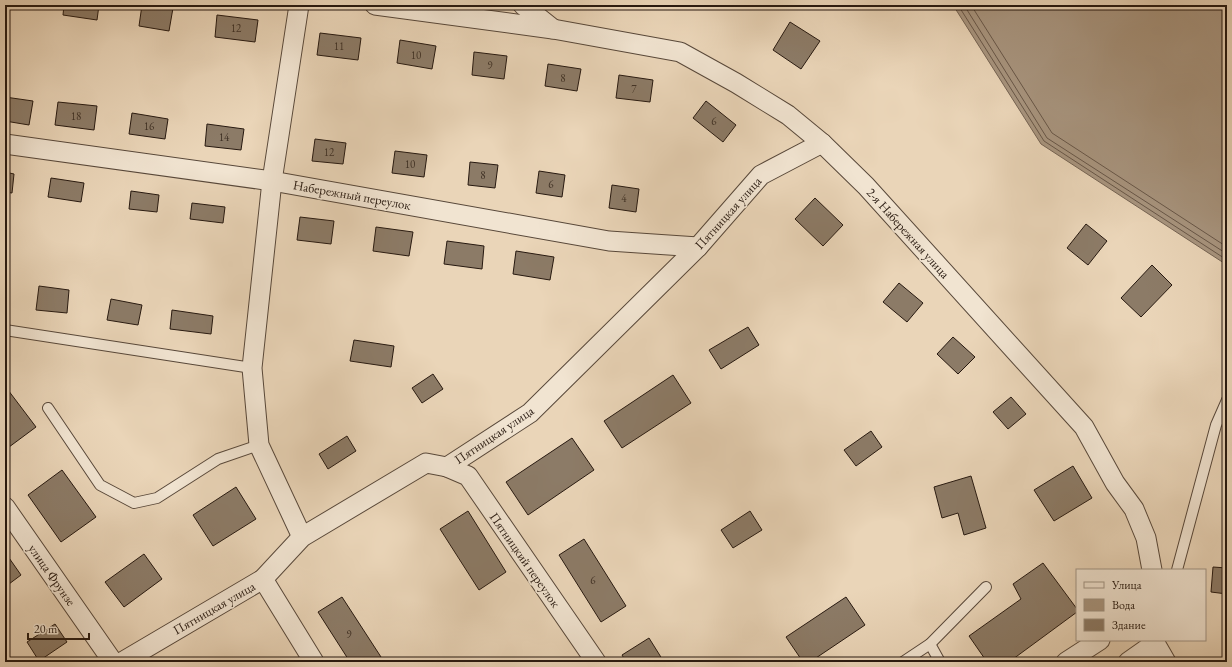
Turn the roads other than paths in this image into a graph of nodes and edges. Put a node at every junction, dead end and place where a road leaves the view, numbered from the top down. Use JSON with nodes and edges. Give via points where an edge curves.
{"nodes":[{"id":1,"x":299,"y":5,"type":"edge"},
{"id":2,"x":375,"y":5,"type":"edge"},
{"id":3,"x":523,"y":5,"type":"edge"},
{"id":4,"x":553,"y":29,"type":"junction"},
{"id":5,"x":5,"y":144,"type":"edge"},
{"id":6,"x":822,"y":144,"type":"junction"},
{"id":7,"x":272,"y":181,"type":"junction"},
{"id":8,"x":698,"y":247,"type":"junction"},
{"id":9,"x":5,"y":330,"type":"edge"},
{"id":10,"x":252,"y":368,"type":"junction"},
{"id":11,"x":1227,"y":400,"type":"edge"},
{"id":12,"x":48,"y":408,"type":"dead end"},
{"id":13,"x":259,"y":445,"type":"junction"},
{"id":14,"x":447,"y":467,"type":"junction"},
{"id":15,"x":5,"y":508,"type":"edge"},
{"id":16,"x":302,"y":537,"type":"junction"},
{"id":17,"x":1152,"y":569,"type":"edge"},
{"id":18,"x":1177,"y":569,"type":"edge"},
{"id":19,"x":263,"y":579,"type":"junction"},
{"id":20,"x":986,"y":587,"type":"dead end"},
{"id":21,"x":1098,"y":641,"type":"edge"},
{"id":22,"x":1156,"y":641,"type":"edge"},
{"id":23,"x":930,"y":644,"type":"junction"},
{"id":24,"x":113,"y":662,"type":"edge"},
{"id":25,"x":122,"y":662,"type":"edge"},
{"id":26,"x":314,"y":662,"type":"edge"},
{"id":27,"x":596,"y":662,"type":"edge"},
{"id":28,"x":903,"y":662,"type":"edge"},
{"id":29,"x":940,"y":662,"type":"edge"},
{"id":30,"x":1066,"y":662,"type":"edge"},
{"id":31,"x":1128,"y":662,"type":"edge"},
{"id":32,"x":1166,"y":662,"type":"edge"}],
"edges":[{"from":1,"to":7,"type":"street"},
{"from":2,"to":4,"type":"street","name":"2-я Набережная улица"},
{"from":3,"to":4,"type":"street","name":"2-я Набережная улица"},
{"from":4,"to":6,"type":"street","name":"2-я Набережная улица","via":[[680,52],[788,115]]},
{"from":5,"to":7,"type":"street","name":"Набережный переулок"},
{"from":6,"to":8,"type":"street","name":"Пятницкая улица","via":[[761,175]]},
{"from":6,"to":17,"type":"street","name":"2-я Набережная улица","via":[[866,186],[1084,427],[1115,483],[1134,509],[1146,538]]},
{"from":7,"to":8,"type":"street","name":"Набережный переулок","via":[[609,241]]},
{"from":7,"to":10,"type":"street"},
{"from":8,"to":14,"type":"street","name":"Пятницкая улица","via":[[530,413]]},
{"from":9,"to":10,"type":"lane"},
{"from":10,"to":13,"type":"street"},
{"from":11,"to":18,"type":"lane","via":[[1216,424]]},
{"from":12,"to":13,"type":"lane","via":[[100,485],[134,503],[157,498],[218,459]]},
{"from":13,"to":16,"type":"street"},
{"from":14,"to":16,"type":"street","name":"Пятницкая улица","via":[[426,463]]},
{"from":14,"to":27,"type":"street","name":"Пятницкий переулок","via":[[468,476]]},
{"from":15,"to":24,"type":"street","name":"улица Фрунзе"},
{"from":16,"to":19,"type":"street","name":"Пятницкая улица"},
{"from":19,"to":25,"type":"street","name":"Пятницкая улица"},
{"from":19,"to":26,"type":"street"},
{"from":20,"to":23,"type":"lane"},
{"from":21,"to":30,"type":"street"},
{"from":22,"to":31,"type":"street"},
{"from":22,"to":32,"type":"street"},
{"from":23,"to":28,"type":"lane"},
{"from":23,"to":29,"type":"lane"}]}
